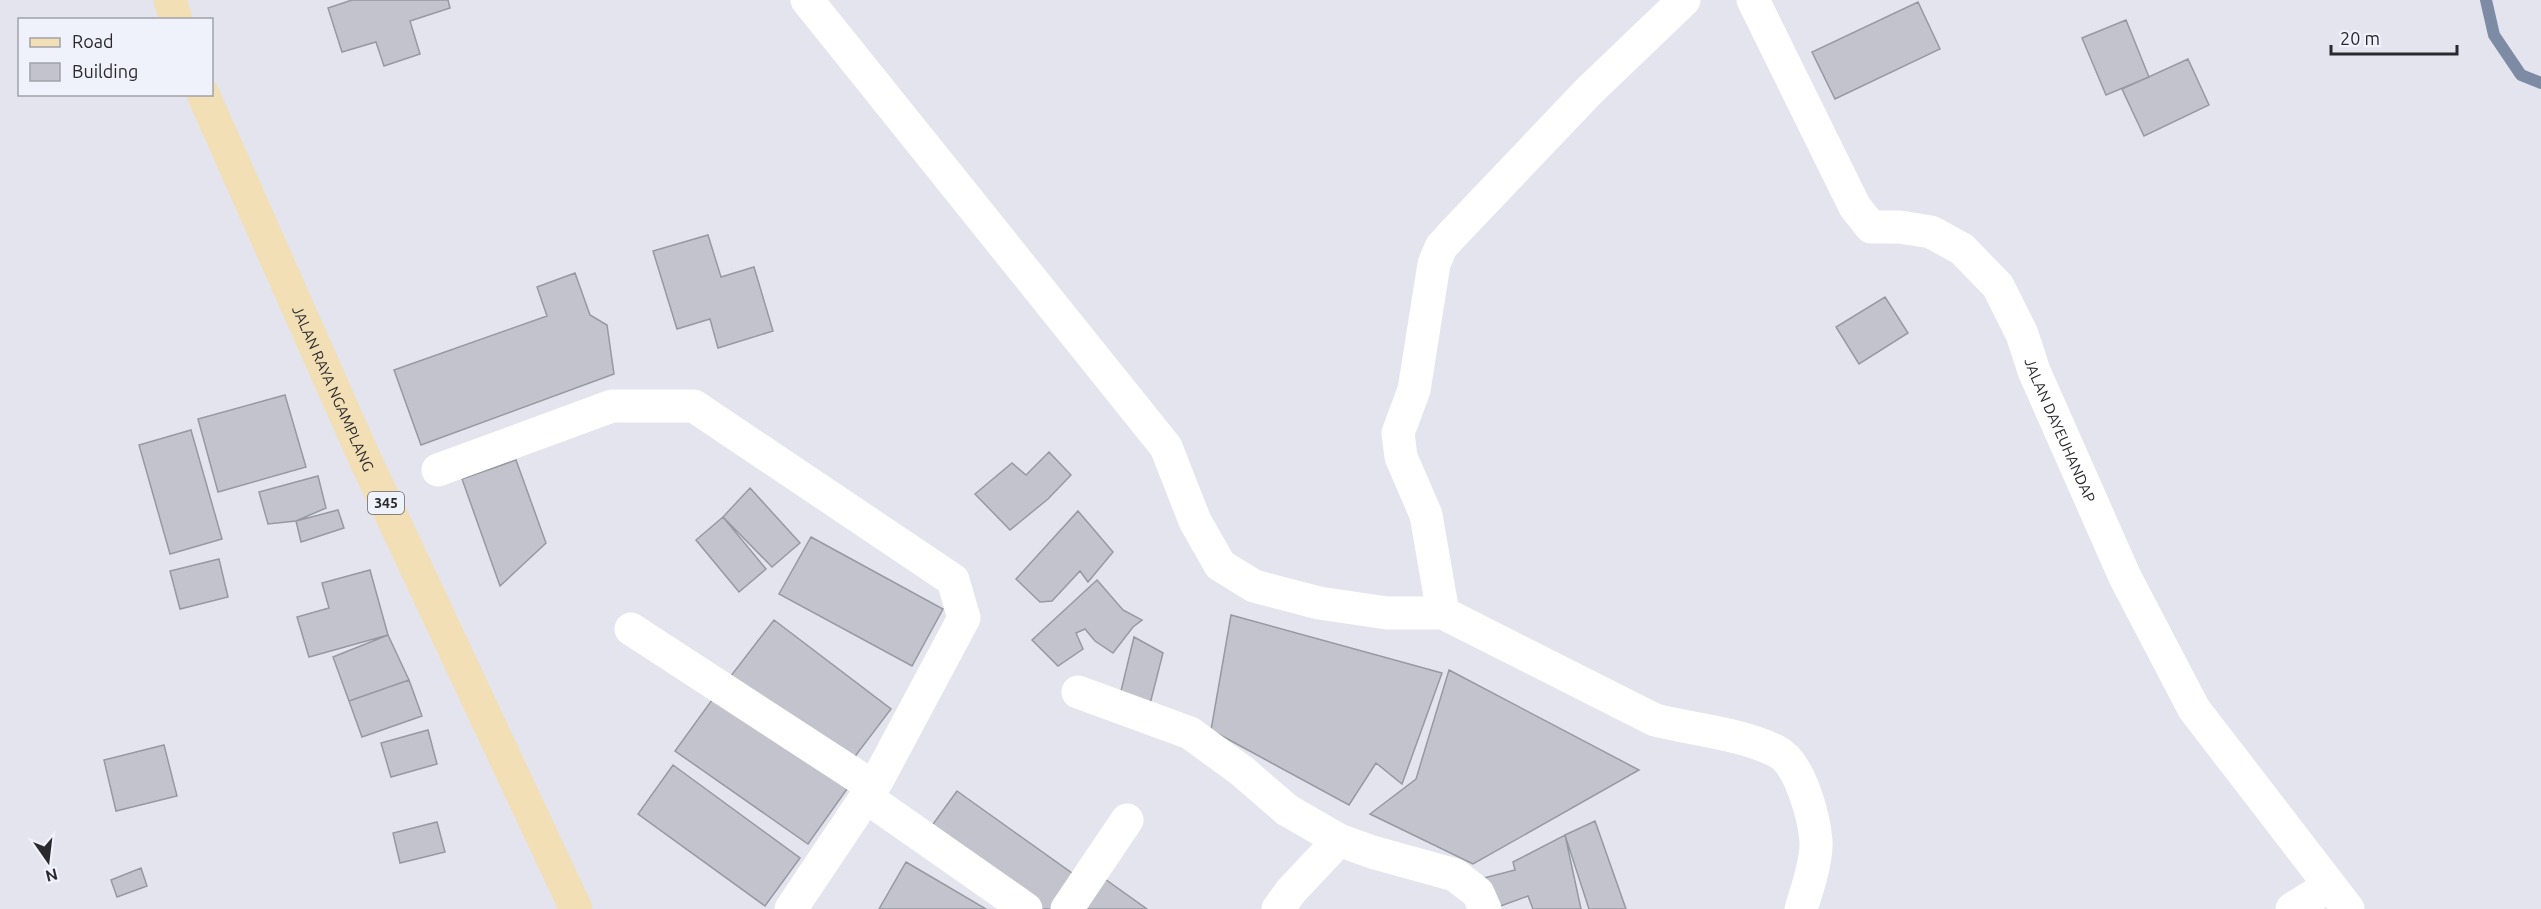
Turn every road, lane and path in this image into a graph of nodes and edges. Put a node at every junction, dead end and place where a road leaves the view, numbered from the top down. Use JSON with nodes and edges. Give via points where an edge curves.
{"nodes":[{"id":1,"x":170,"y":0,"type":"edge"},
{"id":2,"x":807,"y":0,"type":"edge"},
{"id":3,"x":1684,"y":0,"type":"edge"},
{"id":4,"x":1753,"y":0,"type":"edge"},
{"id":5,"x":175,"y":18,"type":"edge"},
{"id":6,"x":204,"y":96,"type":"edge"},
{"id":7,"x":438,"y":470,"type":"dead end"},
{"id":8,"x":1443,"y":613,"type":"junction"},
{"id":9,"x":631,"y":629,"type":"dead end"},
{"id":10,"x":1078,"y":692,"type":"dead end"},
{"id":11,"x":869,"y":791,"type":"junction"},
{"id":12,"x":1127,"y":820,"type":"dead end"},
{"id":13,"x":1339,"y":840,"type":"junction"},
{"id":14,"x":2339,"y":897,"type":"edge"},
{"id":15,"x":576,"y":909,"type":"edge"},
{"id":16,"x":791,"y":909,"type":"edge"},
{"id":17,"x":1026,"y":909,"type":"edge"},
{"id":18,"x":1067,"y":909,"type":"edge"},
{"id":19,"x":1278,"y":909,"type":"edge"},
{"id":20,"x":1485,"y":909,"type":"edge"},
{"id":21,"x":1802,"y":909,"type":"edge"},
{"id":22,"x":2292,"y":909,"type":"edge"}],
"edges":[{"from":1,"to":5,"type":"main road"},
{"from":2,"to":8,"type":"street","via":[[1166,447],[1195,521],[1220,565],[1254,586],[1319,603],[1387,613]]},
{"from":3,"to":8,"type":"street","via":[[1589,91],[1451,236],[1434,264],[1414,390],[1398,433],[1401,457],[1426,515]]},
{"from":4,"to":14,"type":"street","name":"JALAN DAYEUHANDAP","via":[[1855,207],[1871,227],[1931,232],[1962,249],[1998,286],[2125,577],[2193,709]]},
{"from":6,"to":15,"type":"main road","name":"JALAN RAYA NGAMPLANG","number":"345","via":[[364,457]]},
{"from":7,"to":11,"type":"street","via":[[612,406],[694,406],[953,580],[964,618]]},
{"from":8,"to":21,"type":"street","via":[[1655,720],[1739,738],[1779,752],[1801,782],[1816,843]]},
{"from":9,"to":11,"type":"street"},
{"from":10,"to":13,"type":"street","via":[[1190,733],[1287,810]]},
{"from":11,"to":16,"type":"street"},
{"from":11,"to":17,"type":"street"},
{"from":12,"to":18,"type":"street"},
{"from":13,"to":19,"type":"street"},
{"from":13,"to":20,"type":"street","via":[[1455,875],[1478,893]]},
{"from":14,"to":22,"type":"street"}]}
